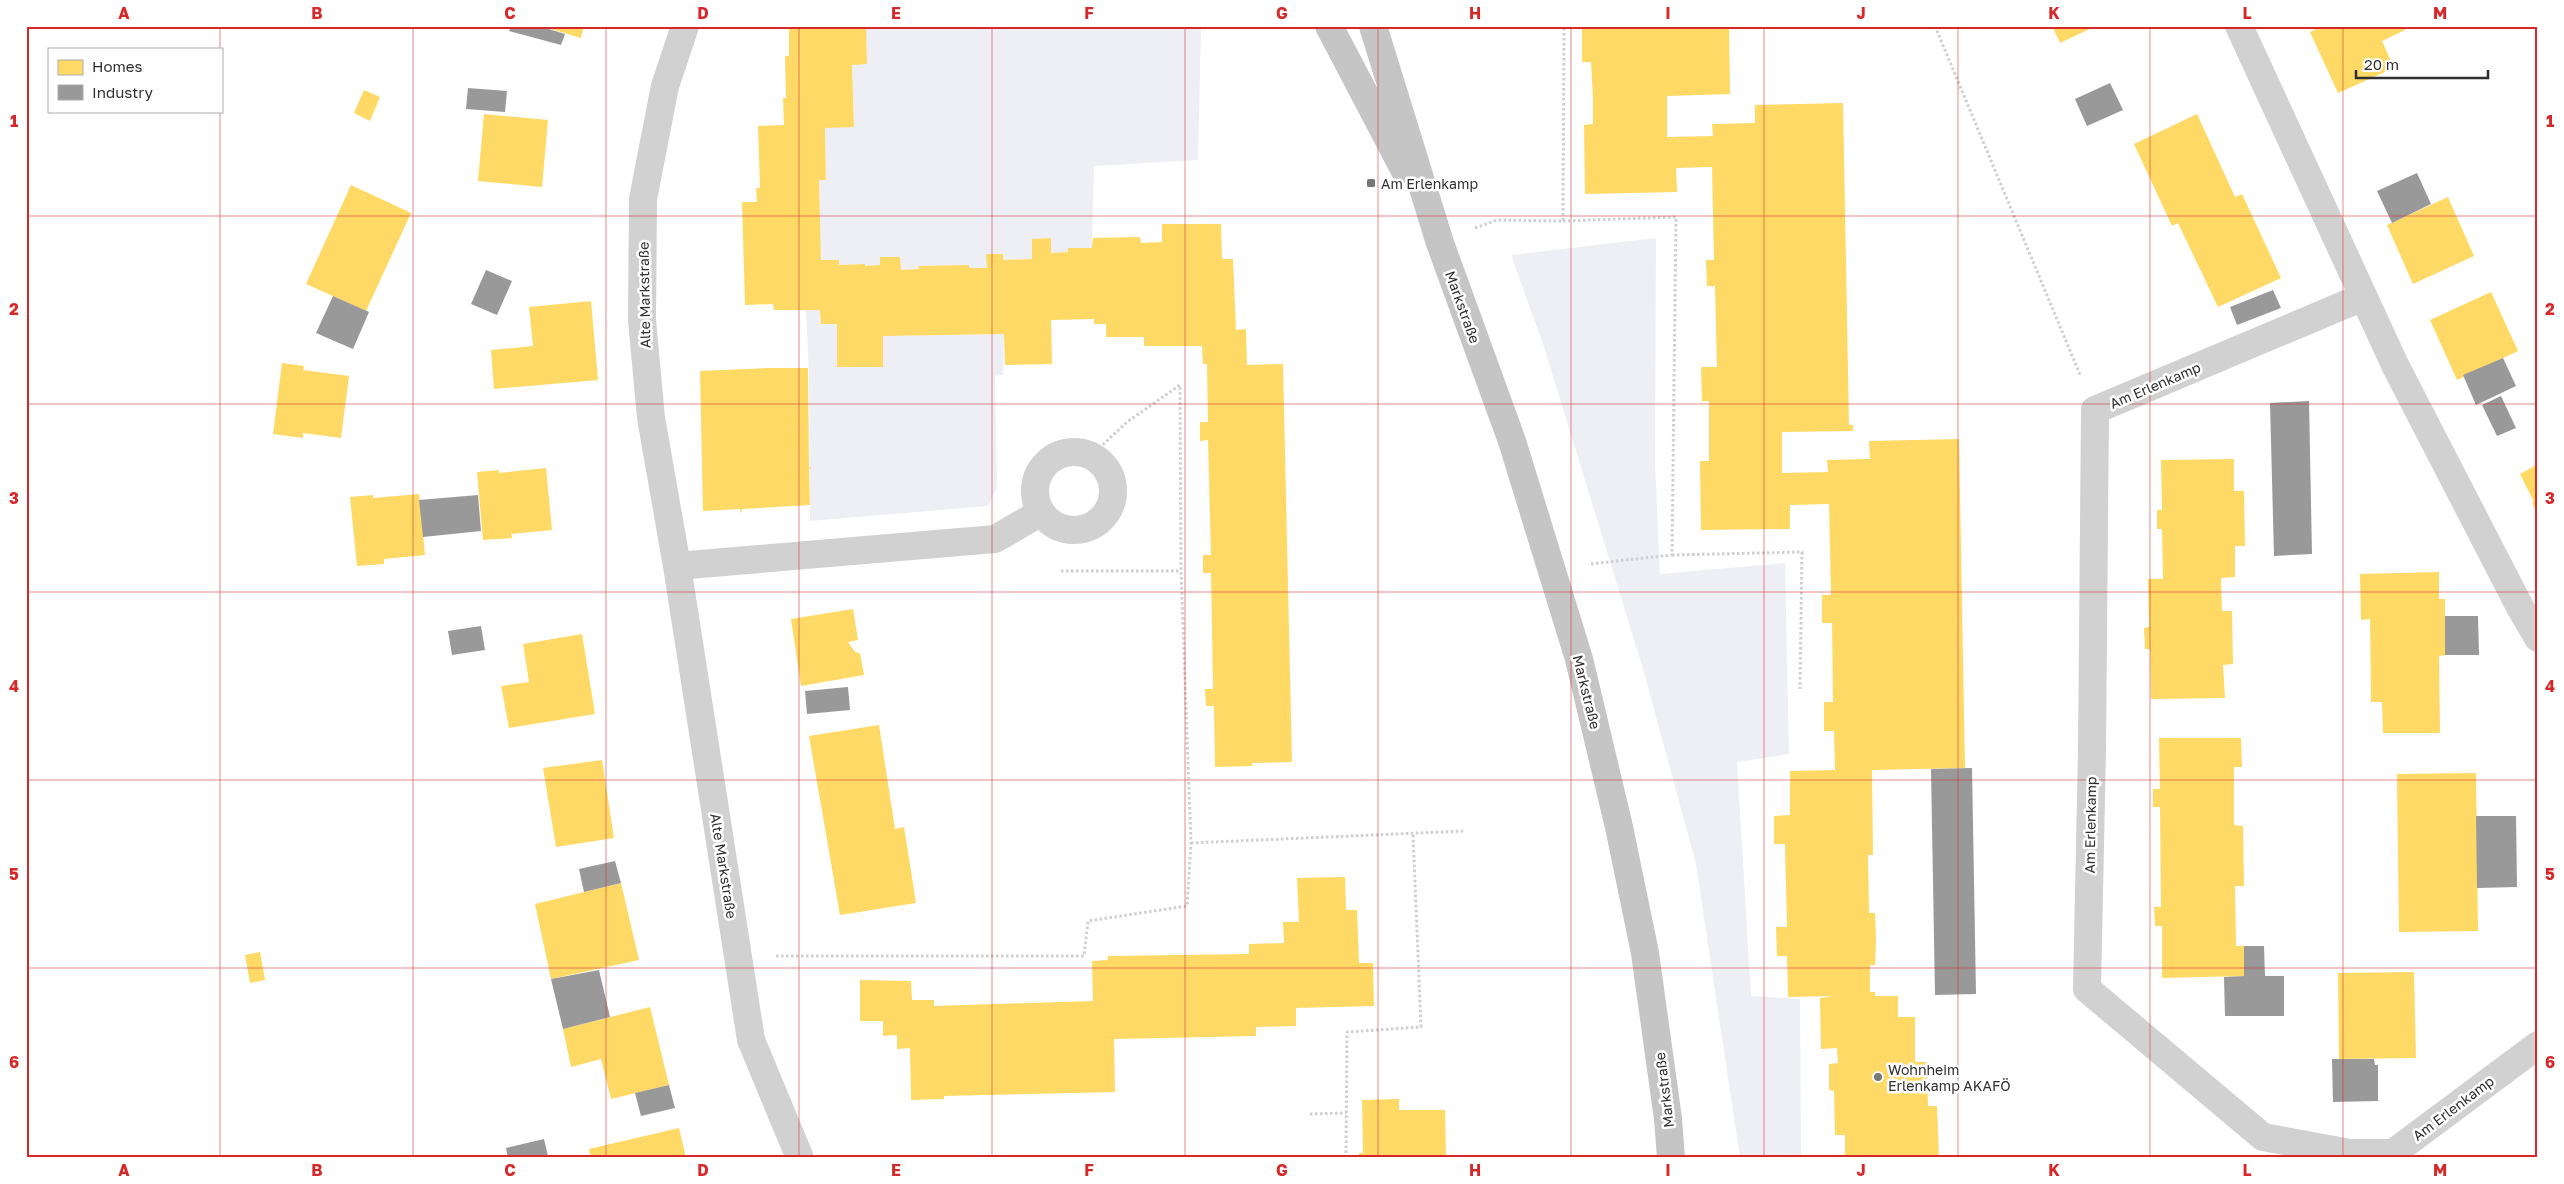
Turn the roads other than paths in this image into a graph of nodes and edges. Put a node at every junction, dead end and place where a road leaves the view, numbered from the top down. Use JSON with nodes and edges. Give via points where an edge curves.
{"nodes":[{"id":1,"x":685,"y":26,"type":"edge"},
{"id":2,"x":1372,"y":26,"type":"edge"},
{"id":3,"x":2239,"y":26,"type":"edge"},
{"id":4,"x":1335,"y":28,"type":"edge"},
{"id":5,"x":1440,"y":243,"type":"junction"},
{"id":6,"x":2363,"y":297,"type":"junction"},
{"id":7,"x":1040,"y":513,"type":"junction"},
{"id":8,"x":677,"y":566,"type":"junction"},
{"id":9,"x":2538,"y":638,"type":"edge"},
{"id":10,"x":2538,"y":1045,"type":"edge"},
{"id":11,"x":800,"y":1158,"type":"edge"},
{"id":12,"x":1671,"y":1158,"type":"edge"}],
"edges":[{"from":1,"to":8,"type":"street","name":"Alte Markstraße","via":[[665,86],[643,199],[643,330],[651,418]]},
{"from":2,"to":5,"type":"main road","name":"Markstraße"},
{"from":3,"to":6,"type":"street"},
{"from":4,"to":5,"type":"main road","name":"Markstraße"},
{"from":5,"to":12,"type":"main road","name":"Markstraße","via":[[1512,441],[1579,659],[1645,953]]},
{"from":6,"to":9,"type":"street","via":[[2477,525]]},
{"from":6,"to":10,"type":"street","name":"Am Erlenkamp","via":[[2095,410],[2087,988],[2263,1137],[2350,1153],[2393,1153]]},
{"from":7,"to":7,"type":"street","via":[[1034,494],[1036,480],[1051,457],[1072,451],[1092,455],[1108,469],[1114,489],[1109,510],[1096,525],[1076,531],[1055,527]]},
{"from":7,"to":8,"type":"street","via":[[995,539]]},
{"from":8,"to":11,"type":"street","name":"Alte Markstraße","via":[[751,1040]]}]}
